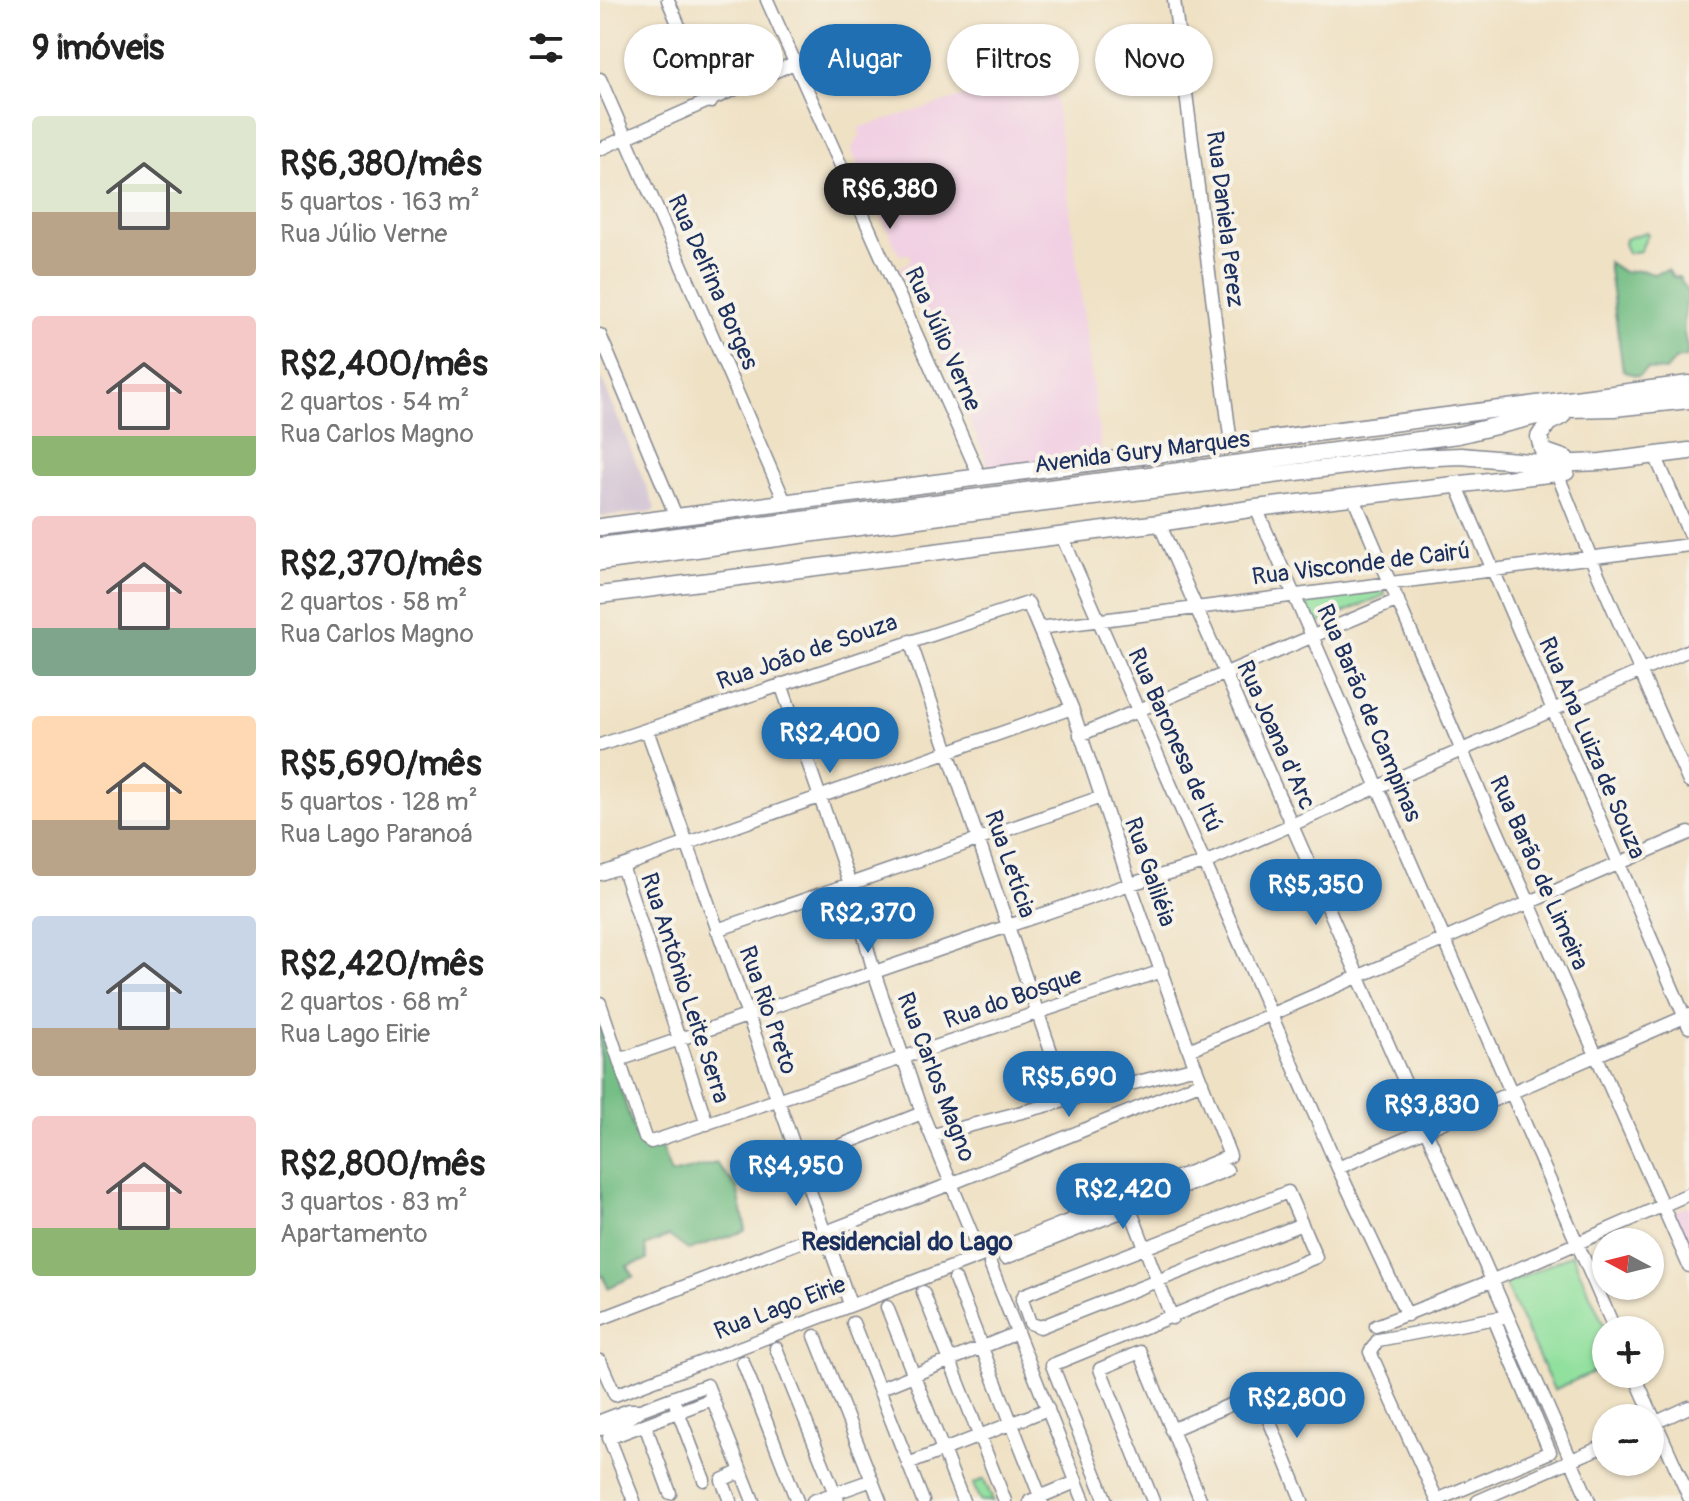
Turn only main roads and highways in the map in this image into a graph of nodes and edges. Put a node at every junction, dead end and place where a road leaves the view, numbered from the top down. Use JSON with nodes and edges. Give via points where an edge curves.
{"nodes":[{"id":1,"x":1689,"y":384,"type":"edge"},
{"id":2,"x":1651,"y":390,"type":"junction"},
{"id":3,"x":1689,"y":400,"type":"edge"},
{"id":4,"x":1567,"y":407,"type":"junction"},
{"id":5,"x":1614,"y":408,"type":"junction"},
{"id":6,"x":1689,"y":451,"type":"edge"},
{"id":7,"x":1601,"y":462,"type":"junction"},
{"id":8,"x":1551,"y":463,"type":"junction"},
{"id":9,"x":761,"y":505,"type":"junction"},
{"id":10,"x":600,"y":527,"type":"edge"},
{"id":11,"x":706,"y":533,"type":"junction"},
{"id":12,"x":646,"y":541,"type":"junction"},
{"id":13,"x":600,"y":546,"type":"edge"},
{"id":14,"x":600,"y":553,"type":"edge"},
{"id":15,"x":600,"y":562,"type":"edge"},
{"id":16,"x":601,"y":594,"type":"edge"}],
"edges":[{"from":1,"to":2,"type":"main road","name":"Avenida Gury Marques"},
{"from":2,"to":4,"type":"main road","name":"Avenida Gury Marques"},
{"from":2,"to":5,"type":"main road"},
{"from":3,"to":5,"type":"main road","name":"Avenida Gury Marques"},
{"from":4,"to":5,"type":"main road","name":"Avenida Gury Marques"},
{"from":4,"to":8,"type":"main road","via":[[1539,437]]},
{"from":4,"to":9,"type":"main road","name":"Avenida Gury Marques"},
{"from":4,"to":11,"type":"main road","name":"Avenida Gury Marques","via":[[1458,435]]},
{"from":6,"to":7,"type":"main road","name":"Avenida Gury Marques"},
{"from":7,"to":8,"type":"main road","name":"Avenida Gury Marques"},
{"from":7,"to":8,"type":"main road"},
{"from":8,"to":15,"type":"main road","name":"Avenida Gury Marques","via":[[1412,458]]},
{"from":8,"to":16,"type":"main road","name":"Avenida Gury Marques","via":[[1457,486]]},
{"from":9,"to":10,"type":"main road","name":"Avenida Gury Marques"},
{"from":9,"to":11,"type":"main road"},
{"from":11,"to":12,"type":"main road","name":"Avenida Gury Marques"},
{"from":12,"to":13,"type":"main road","name":"Avenida Gury Marques"},
{"from":12,"to":14,"type":"main road"}]}
